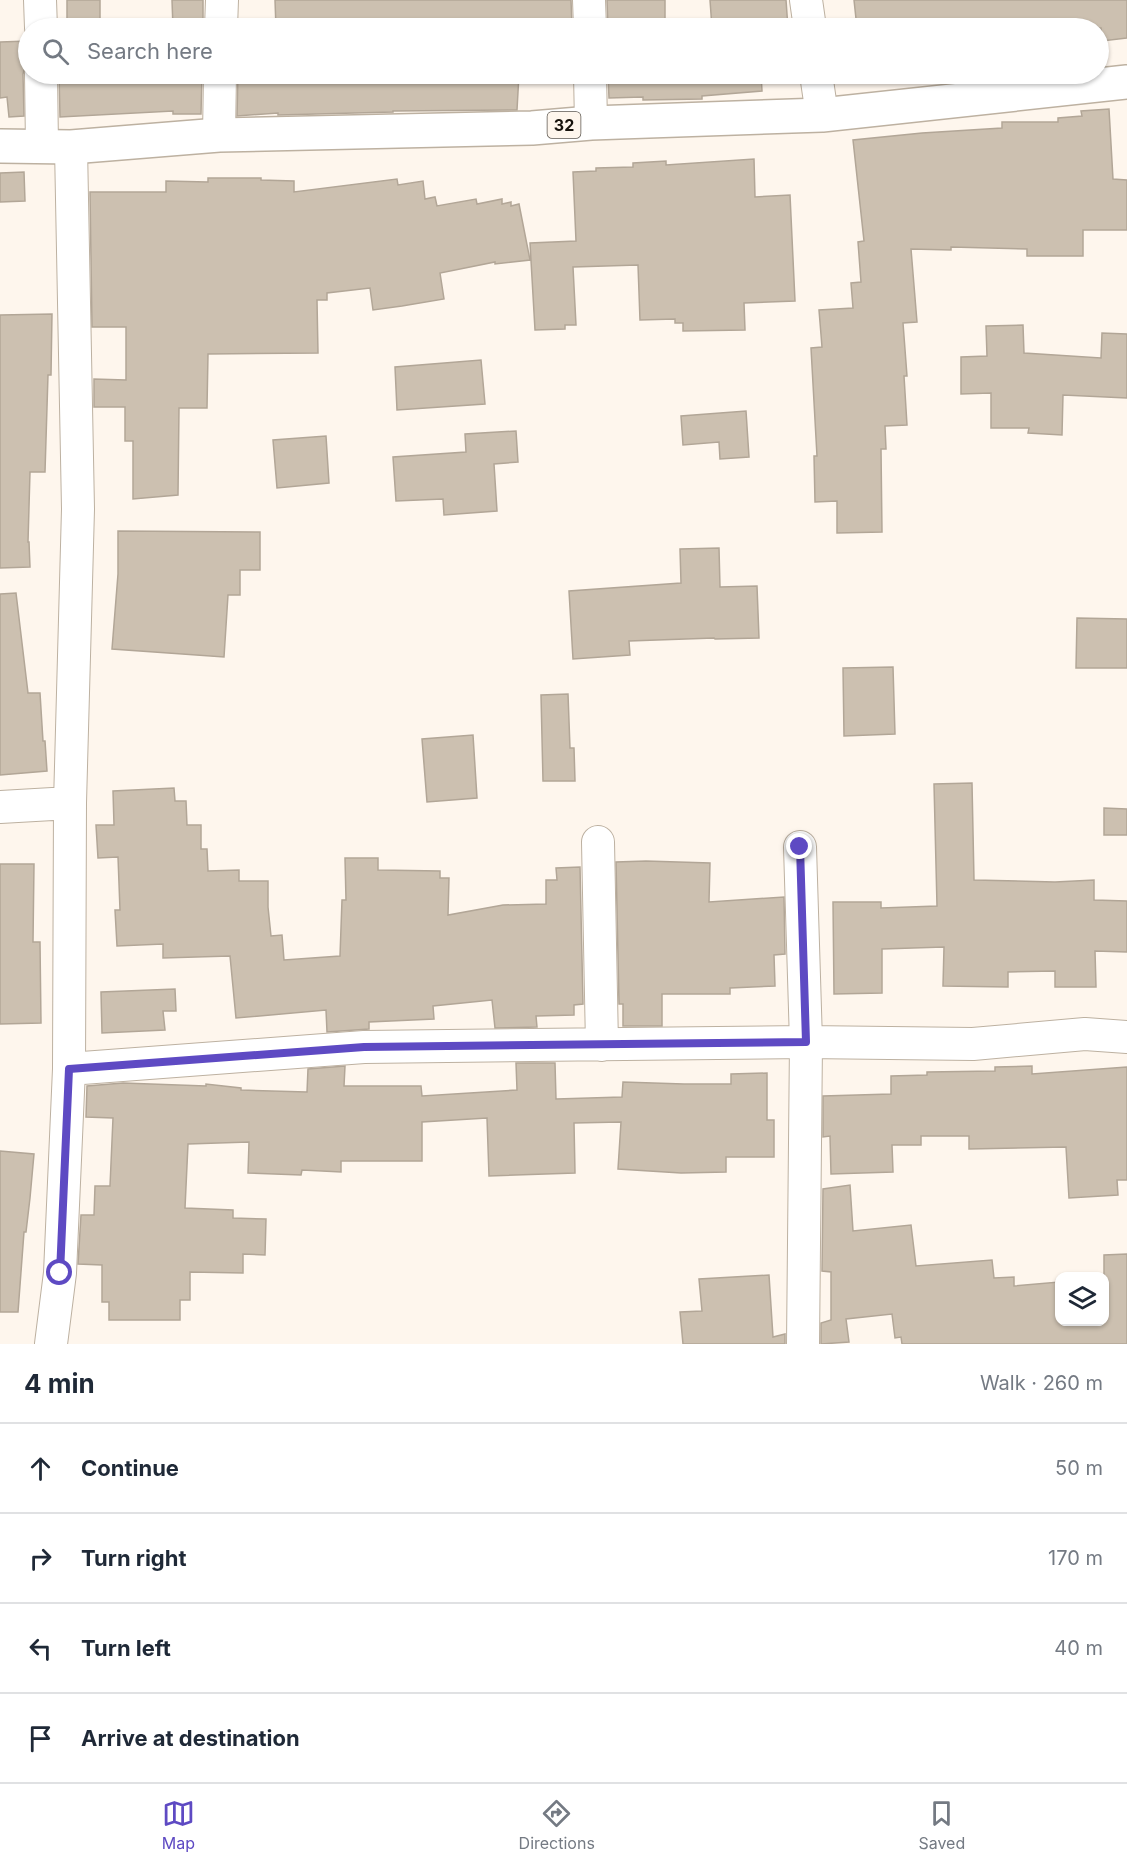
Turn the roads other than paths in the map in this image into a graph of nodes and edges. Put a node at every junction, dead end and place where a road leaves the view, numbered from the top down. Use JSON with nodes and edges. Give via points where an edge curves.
{"nodes":[{"id":1,"x":40,"y":0,"type":"edge"},
{"id":2,"x":222,"y":0,"type":"edge"},
{"id":3,"x":589,"y":0,"type":"edge"},
{"id":4,"x":806,"y":0,"type":"edge"},
{"id":5,"x":40,"y":18,"type":"edge"},
{"id":6,"x":221,"y":18,"type":"edge"},
{"id":7,"x":590,"y":18,"type":"edge"},
{"id":8,"x":809,"y":18,"type":"edge"},
{"id":9,"x":1127,"y":82,"type":"edge"},
{"id":10,"x":43,"y":84,"type":"edge"},
{"id":11,"x":220,"y":84,"type":"edge"},
{"id":12,"x":590,"y":84,"type":"edge"},
{"id":13,"x":817,"y":84,"type":"edge"},
{"id":14,"x":1109,"y":84,"type":"edge"},
{"id":15,"x":1109,"y":84,"type":"edge"},
{"id":16,"x":822,"y":115,"type":"junction"},
{"id":17,"x":591,"y":123,"type":"junction"},
{"id":18,"x":219,"y":135,"type":"junction"},
{"id":19,"x":0,"y":146,"type":"edge"},
{"id":20,"x":56,"y":146,"type":"junction"},
{"id":21,"x":70,"y":803,"type":"junction"},
{"id":22,"x":0,"y":807,"type":"edge"},
{"id":23,"x":598,"y":842,"type":"dead end"},
{"id":24,"x":800,"y":847,"type":"dead end"},
{"id":25,"x":1127,"y":1037,"type":"edge"},
{"id":26,"x":806,"y":1042,"type":"junction"},
{"id":27,"x":602,"y":1045,"type":"junction"},
{"id":28,"x":69,"y":1069,"type":"junction"},
{"id":29,"x":51,"y":1344,"type":"edge"},
{"id":30,"x":803,"y":1344,"type":"edge"}],
"edges":[{"from":1,"to":5,"type":"street"},
{"from":2,"to":6,"type":"street"},
{"from":3,"to":7,"type":"street"},
{"from":4,"to":8,"type":"street"},
{"from":9,"to":15,"type":"highway","number":"32"},
{"from":10,"to":20,"type":"street"},
{"from":11,"to":18,"type":"street"},
{"from":12,"to":17,"type":"street"},
{"from":13,"to":16,"type":"street"},
{"from":14,"to":16,"type":"highway","number":"32"},
{"from":16,"to":17,"type":"highway","number":"32"},
{"from":17,"to":18,"type":"highway","number":"32","via":[[532,128]]},
{"from":18,"to":20,"type":"highway","number":"32"},
{"from":19,"to":20,"type":"highway","number":"32"},
{"from":20,"to":21,"type":"street","via":[[78,509]]},
{"from":21,"to":22,"type":"street"},
{"from":21,"to":28,"type":"street"},
{"from":23,"to":27,"type":"street"},
{"from":24,"to":26,"type":"street"},
{"from":25,"to":26,"type":"street","via":[[1085,1034],[973,1044]]},
{"from":26,"to":27,"type":"street"},
{"from":26,"to":30,"type":"street"},
{"from":27,"to":28,"type":"street","via":[[364,1047]]},
{"from":28,"to":29,"type":"street","via":[[60,1273]]}]}
